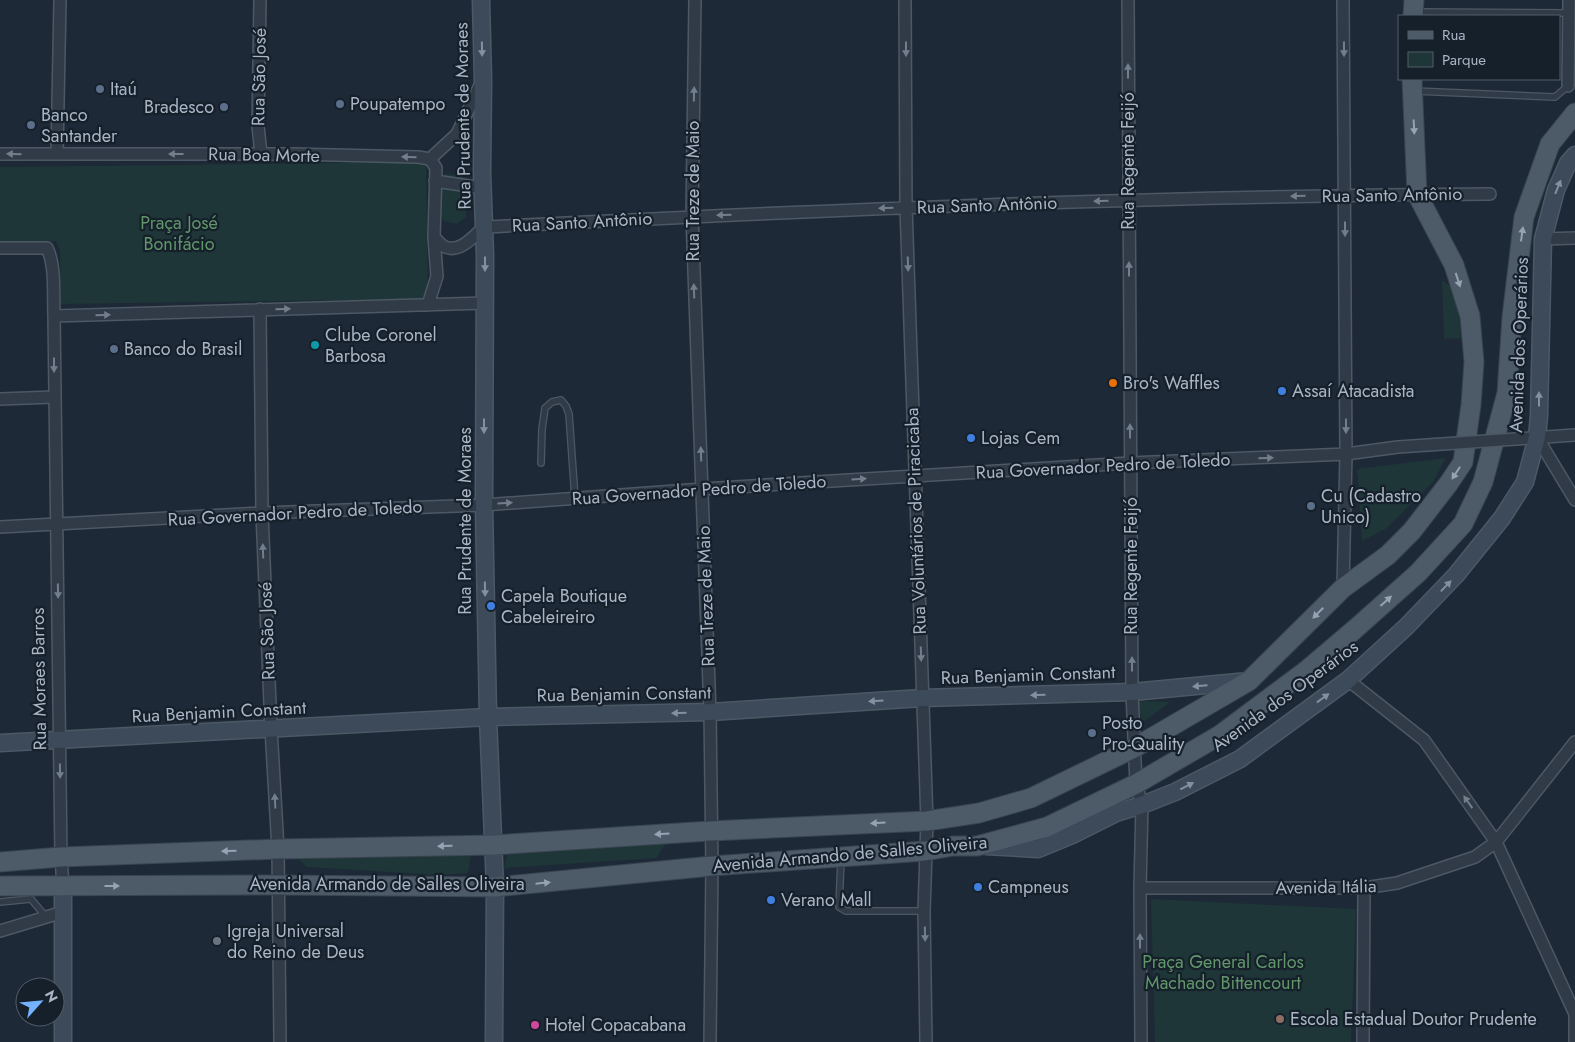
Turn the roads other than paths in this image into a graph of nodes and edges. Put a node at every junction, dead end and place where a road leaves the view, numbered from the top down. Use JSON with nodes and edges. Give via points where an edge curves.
{"nodes":[{"id":1,"x":60,"y":0,"type":"edge"},
{"id":2,"x":260,"y":0,"type":"edge"},
{"id":3,"x":481,"y":0,"type":"edge"},
{"id":4,"x":695,"y":0,"type":"edge"},
{"id":5,"x":906,"y":0,"type":"edge"},
{"id":6,"x":1128,"y":0,"type":"edge"},
{"id":7,"x":1343,"y":0,"type":"edge"},
{"id":8,"x":1569,"y":0,"type":"edge"},
{"id":9,"x":1414,"y":10,"type":"edge"},
{"id":10,"x":1569,"y":13,"type":"junction"},
{"id":11,"x":483,"y":80,"type":"junction"},
{"id":12,"x":1412,"y":85,"type":"edge"},
{"id":13,"x":1568,"y":86,"type":"joint"},
{"id":14,"x":1575,"y":113,"type":"edge"},
{"id":15,"x":0,"y":154,"type":"edge"},
{"id":16,"x":57,"y":154,"type":"junction"},
{"id":17,"x":261,"y":154,"type":"junction"},
{"id":18,"x":1575,"y":155,"type":"edge"},
{"id":19,"x":430,"y":159,"type":"junction"},
{"id":20,"x":435,"y":181,"type":"junction"},
{"id":21,"x":482,"y":188,"type":"junction"},
{"id":22,"x":1417,"y":194,"type":"junction"},
{"id":23,"x":1490,"y":194,"type":"dead end"},
{"id":24,"x":1344,"y":195,"type":"junction"},
{"id":25,"x":1128,"y":200,"type":"junction"},
{"id":26,"x":906,"y":207,"type":"junction"},
{"id":27,"x":692,"y":216,"type":"junction"},
{"id":28,"x":484,"y":227,"type":"junction"},
{"id":29,"x":434,"y":237,"type":"junction"},
{"id":30,"x":1575,"y":238,"type":"edge"},
{"id":31,"x":1542,"y":239,"type":"junction"},
{"id":32,"x":0,"y":248,"type":"edge"},
{"id":33,"x":485,"y":303,"type":"junction"},
{"id":34,"x":428,"y":305,"type":"junction"},
{"id":35,"x":260,"y":309,"type":"junction"},
{"id":36,"x":54,"y":316,"type":"junction"},
{"id":37,"x":54,"y":397,"type":"junction"},
{"id":38,"x":0,"y":399,"type":"edge"},
{"id":39,"x":1575,"y":435,"type":"edge"},
{"id":40,"x":1537,"y":437,"type":"junction"},
{"id":41,"x":1346,"y":454,"type":"junction"},
{"id":42,"x":541,"y":463,"type":"dead end"},
{"id":43,"x":1130,"y":463,"type":"junction"},
{"id":44,"x":915,"y":476,"type":"junction"},
{"id":45,"x":702,"y":489,"type":"junction"},
{"id":46,"x":575,"y":500,"type":"junction"},
{"id":47,"x":1575,"y":500,"type":"edge"},
{"id":48,"x":484,"y":505,"type":"junction"},
{"id":49,"x":262,"y":514,"type":"junction"},
{"id":50,"x":57,"y":525,"type":"junction"},
{"id":51,"x":0,"y":527,"type":"edge"},
{"id":52,"x":1343,"y":588,"type":"junction"},
{"id":53,"x":1348,"y":680,"type":"junction"},
{"id":54,"x":1249,"y":681,"type":"junction"},
{"id":55,"x":1132,"y":692,"type":"junction"},
{"id":56,"x":922,"y":698,"type":"junction"},
{"id":57,"x":710,"y":712,"type":"junction"},
{"id":58,"x":488,"y":717,"type":"junction"},
{"id":59,"x":271,"y":728,"type":"junction"},
{"id":60,"x":60,"y":741,"type":"junction"},
{"id":61,"x":1575,"y":742,"type":"edge"},
{"id":62,"x":0,"y":743,"type":"edge"},
{"id":63,"x":1134,"y":748,"type":"junction"},
{"id":64,"x":1136,"y":784,"type":"junction"},
{"id":65,"x":1142,"y":806,"type":"junction"},
{"id":66,"x":927,"y":821,"type":"junction"},
{"id":67,"x":710,"y":831,"type":"junction"},
{"id":68,"x":1496,"y":842,"type":"junction"},
{"id":69,"x":494,"y":845,"type":"junction"},
{"id":70,"x":977,"y":846,"type":"junction"},
{"id":71,"x":278,"y":849,"type":"junction"},
{"id":72,"x":925,"y":850,"type":"junction"},
{"id":73,"x":842,"y":857,"type":"junction"},
{"id":74,"x":62,"y":858,"type":"junction"},
{"id":75,"x":0,"y":862,"type":"edge"},
{"id":76,"x":712,"y":866,"type":"junction"},
{"id":77,"x":278,"y":884,"type":"junction"},
{"id":78,"x":0,"y":886,"type":"edge"},
{"id":79,"x":63,"y":887,"type":"junction"},
{"id":80,"x":495,"y":887,"type":"junction"},
{"id":81,"x":1140,"y":888,"type":"junction"},
{"id":82,"x":1364,"y":888,"type":"junction"},
{"id":83,"x":0,"y":902,"type":"edge"},
{"id":84,"x":924,"y":911,"type":"junction"},
{"id":85,"x":63,"y":912,"type":"junction"},
{"id":86,"x":46,"y":917,"type":"junction"},
{"id":87,"x":0,"y":931,"type":"edge"},
{"id":88,"x":1575,"y":1014,"type":"edge"},
{"id":89,"x":63,"y":1042,"type":"edge"},
{"id":90,"x":280,"y":1042,"type":"edge"},
{"id":91,"x":494,"y":1042,"type":"edge"},
{"id":92,"x":710,"y":1042,"type":"edge"},
{"id":93,"x":926,"y":1042,"type":"edge"},
{"id":94,"x":1141,"y":1042,"type":"edge"},
{"id":95,"x":1363,"y":1042,"type":"edge"},
{"id":96,"x":1575,"y":1042,"type":"edge"}],
"edges":[{"from":1,"to":16,"type":"street"},
{"from":2,"to":17,"type":"street","name":"Rua São José","via":[[258,126]]},
{"from":3,"to":11,"type":"street","name":"Rua Prudente de Moraes","one_way":true},
{"from":27,"to":4,"type":"street","name":"Rua Treze de Maio","one_way":true},
{"from":5,"to":26,"type":"street","name":"Rua Voluntários de Piracicaba","one_way":true},
{"from":25,"to":6,"type":"street","name":"Rua Regente Feijó","one_way":true},
{"from":7,"to":24,"type":"street","one_way":true},
{"from":8,"to":10,"type":"street"},
{"from":9,"to":10,"type":"lane"},
{"from":10,"to":13,"type":"street"},
{"from":11,"to":19,"type":"street","via":[[457,134]]},
{"from":11,"to":21,"type":"street","name":"Rua Prudente de Moraes"},
{"from":12,"to":13,"type":"lane","via":[[1556,97]]},
{"from":12,"to":22,"type":"main road","name":"Avenida Armando de Salles Oliveira","one_way":true},
{"from":64,"to":14,"type":"main road","name":"Avenida Armando de Salles Oliveira","one_way":true,"via":[[1220,735],[1307,670],[1418,573],[1463,524],[1483,482],[1508,393],[1512,317],[1524,217],[1550,144]]},
{"from":16,"to":15,"type":"street","name":"Rua Boa Morte","one_way":true},
{"from":17,"to":16,"type":"street","name":"Rua Boa Morte","one_way":true},
{"from":19,"to":17,"type":"street","name":"Rua Boa Morte","one_way":true},
{"from":31,"to":18,"type":"street","name":"Avenida dos Operários","one_way":true,"via":[[1556,190]]},
{"from":19,"to":20,"type":"street","via":[[436,168]]},
{"from":20,"to":21,"type":"street"},
{"from":20,"to":29,"type":"street"},
{"from":21,"to":28,"type":"street","name":"Rua Prudente de Moraes"},
{"from":22,"to":23,"type":"street","name":"Rua Santo Antônio"},
{"from":22,"to":24,"type":"street","name":"Rua Santo Antônio"},
{"from":22,"to":52,"type":"main road","name":"Avenida Armando de Salles Oliveira","one_way":true,"via":[[1454,265],[1470,316],[1474,362],[1463,462],[1412,531],[1388,555]]},
{"from":24,"to":25,"type":"street","name":"Rua Santo Antônio","one_way":true},
{"from":24,"to":41,"type":"street","one_way":true},
{"from":25,"to":26,"type":"street","name":"Rua Santo Antônio","one_way":true},
{"from":43,"to":25,"type":"street","name":"Rua Regente Feijó","one_way":true},
{"from":26,"to":27,"type":"street","name":"Rua Santo Antônio","one_way":true},
{"from":26,"to":44,"type":"street","name":"Rua Voluntários de Piracicaba","one_way":true},
{"from":27,"to":28,"type":"street","name":"Rua Santo Antônio"},
{"from":45,"to":27,"type":"street","name":"Rua Treze de Maio","one_way":true},
{"from":28,"to":29,"type":"street","via":[[464,245],[454,248],[443,246]]},
{"from":28,"to":33,"type":"street","name":"Rua Prudente de Moraes","one_way":true},
{"from":29,"to":34,"type":"street","via":[[438,276]]},
{"from":30,"to":31,"type":"street"},
{"from":40,"to":31,"type":"street","name":"Avenida dos Operários","one_way":true},
{"from":32,"to":36,"type":"street","name":"Rua Moraes Barros","via":[[47,248],[52,270]]},
{"from":33,"to":34,"type":"street"},
{"from":33,"to":48,"type":"street","name":"Rua Prudente de Moraes","one_way":true},
{"from":35,"to":34,"type":"street","one_way":true},
{"from":36,"to":35,"type":"street","one_way":true},
{"from":35,"to":49,"type":"street","name":"Rua São José"},
{"from":36,"to":37,"type":"street","name":"Rua Moraes Barros","one_way":true},
{"from":37,"to":38,"type":"street"},
{"from":37,"to":50,"type":"street","name":"Rua Moraes Barros"},
{"from":39,"to":40,"type":"street","name":"Rua Governador Pedro de Toledo"},
{"from":40,"to":41,"type":"street","name":"Rua Governador Pedro de Toledo","bridge":true},
{"from":40,"to":47,"type":"street"},
{"from":53,"to":40,"type":"street","name":"Avenida dos Operários","one_way":true,"via":[[1456,575],[1502,518],[1525,482]]},
{"from":43,"to":41,"type":"street","name":"Rua Governador Pedro de Toledo","one_way":true},
{"from":41,"to":52,"type":"street"},
{"from":42,"to":46,"type":"lane","via":[[545,408],[561,400],[569,414]]},
{"from":43,"to":44,"type":"street","name":"Rua Governador Pedro de Toledo"},
{"from":55,"to":43,"type":"street","name":"Rua Regente Feijó","one_way":true},
{"from":45,"to":44,"type":"street","name":"Rua Governador Pedro de Toledo","one_way":true},
{"from":44,"to":56,"type":"street","name":"Rua Voluntários de Piracicaba","one_way":true},
{"from":45,"to":46,"type":"street","name":"Rua Governador Pedro de Toledo"},
{"from":45,"to":57,"type":"street","name":"Rua Treze de Maio"},
{"from":48,"to":46,"type":"street","name":"Rua Governador Pedro de Toledo","one_way":true},
{"from":48,"to":49,"type":"street","name":"Rua Governador Pedro de Toledo"},
{"from":48,"to":58,"type":"street","name":"Rua Prudente de Moraes","one_way":true},
{"from":49,"to":50,"type":"street","name":"Rua Governador Pedro de Toledo"},
{"from":59,"to":49,"type":"street","name":"Rua São José","one_way":true},
{"from":50,"to":51,"type":"street","name":"Rua Governador Pedro de Toledo"},
{"from":50,"to":60,"type":"street","name":"Rua Moraes Barros","one_way":true},
{"from":52,"to":54,"type":"main road","name":"Avenida Armando de Salles Oliveira","one_way":true},
{"from":65,"to":53,"type":"street","name":"Avenida dos Operários","one_way":true,"via":[[1240,759]]},
{"from":68,"to":53,"type":"street","one_way":true,"via":[[1424,740]]},
{"from":54,"to":55,"type":"street","name":"Rua Benjamin Constant","one_way":true},
{"from":54,"to":63,"type":"main road","name":"Avenida Armando de Salles Oliveira"},
{"from":55,"to":56,"type":"street","name":"Rua Benjamin Constant","one_way":true},
{"from":55,"to":63,"type":"street","name":"Rua Regente Feijó"},
{"from":56,"to":57,"type":"street","name":"Rua Benjamin Constant","one_way":true},
{"from":56,"to":66,"type":"street","name":"Rua Voluntários de Piracicaba"},
{"from":57,"to":58,"type":"street","name":"Rua Benjamin Constant","one_way":true},
{"from":57,"to":67,"type":"street","name":"Rua Treze de Maio"},
{"from":58,"to":59,"type":"street","name":"Rua Benjamin Constant"},
{"from":58,"to":69,"type":"street","name":"Rua Prudente de Moraes"},
{"from":59,"to":60,"type":"street","name":"Rua Benjamin Constant"},
{"from":71,"to":59,"type":"street","name":"Rua São José","one_way":true},
{"from":60,"to":62,"type":"street","name":"Rua Benjamin Constant"},
{"from":60,"to":74,"type":"street","name":"Rua Moraes Barros","one_way":true},
{"from":61,"to":68,"type":"street","name":"Avenida Itália"},
{"from":63,"to":64,"type":"street","name":"Rua Regente Feijó"},
{"from":63,"to":66,"type":"main road","name":"Avenida Armando de Salles Oliveira","via":[[1031,798],[978,814]]},
{"from":64,"to":65,"type":"street","name":"Rua Regente Feijó"},
{"from":64,"to":70,"type":"main road","name":"Avenida Armando de Salles Oliveira","via":[[1047,827]]},
{"from":65,"to":70,"type":"street","name":"Avenida dos Operários","via":[[1116,813],[1038,849]]},
{"from":65,"to":81,"type":"street","name":"Rua Regente Feijó"},
{"from":66,"to":67,"type":"main road","name":"Avenida Armando de Salles Oliveira","one_way":true},
{"from":66,"to":72,"type":"street","name":"Rua Voluntários de Piracicaba"},
{"from":67,"to":69,"type":"main road","name":"Avenida Armando de Salles Oliveira","one_way":true},
{"from":67,"to":76,"type":"street","name":"Rua Treze de Maio"},
{"from":68,"to":82,"type":"street","name":"Avenida Itália","via":[[1475,857],[1397,883]]},
{"from":68,"to":88,"type":"street"},
{"from":69,"to":71,"type":"main road","name":"Avenida Armando de Salles Oliveira","one_way":true},
{"from":69,"to":80,"type":"street","name":"Rua Prudente de Moraes"},
{"from":70,"to":72,"type":"main road","name":"Avenida Armando de Salles Oliveira"},
{"from":71,"to":74,"type":"main road","name":"Avenida Armando de Salles Oliveira","one_way":true},
{"from":71,"to":77,"type":"street","name":"Rua São José"},
{"from":72,"to":73,"type":"main road","name":"Avenida Armando de Salles Oliveira"},
{"from":72,"to":84,"type":"street","name":"Rua Voluntários de Piracicaba"},
{"from":73,"to":76,"type":"main road","name":"Avenida Armando de Salles Oliveira"},
{"from":73,"to":84,"type":"lane","via":[[839,907],[846,911]]},
{"from":74,"to":75,"type":"main road","name":"Avenida Armando de Salles Oliveira"},
{"from":74,"to":79,"type":"street","name":"Rua Moraes Barros"},
{"from":80,"to":76,"type":"main road","name":"Avenida Armando de Salles Oliveira","one_way":true},
{"from":76,"to":92,"type":"street","name":"Rua Treze de Maio"},
{"from":79,"to":77,"type":"main road","name":"Avenida Armando de Salles Oliveira","one_way":true},
{"from":77,"to":80,"type":"main road","name":"Avenida Armando de Salles Oliveira"},
{"from":77,"to":90,"type":"street","name":"Rua São José"},
{"from":78,"to":79,"type":"main road","name":"Avenida Armando de Salles Oliveira"},
{"from":79,"to":85,"type":"street","name":"Rua Moraes Barros"},
{"from":80,"to":91,"type":"street","name":"Rua Prudente de Moraes"},
{"from":81,"to":82,"type":"street","name":"Avenida Itália"},
{"from":94,"to":81,"type":"street","name":"Rua Regente Feijó","one_way":true},
{"from":82,"to":95,"type":"street"},
{"from":83,"to":86,"type":"lane","via":[[31,899]]},
{"from":84,"to":93,"type":"street","name":"Rua Voluntários de Piracicaba","one_way":true},
{"from":85,"to":86,"type":"street"},
{"from":85,"to":89,"type":"street","name":"Rua Moraes Barros"},
{"from":86,"to":87,"type":"street"},
{"from":88,"to":96,"type":"street"}]}
